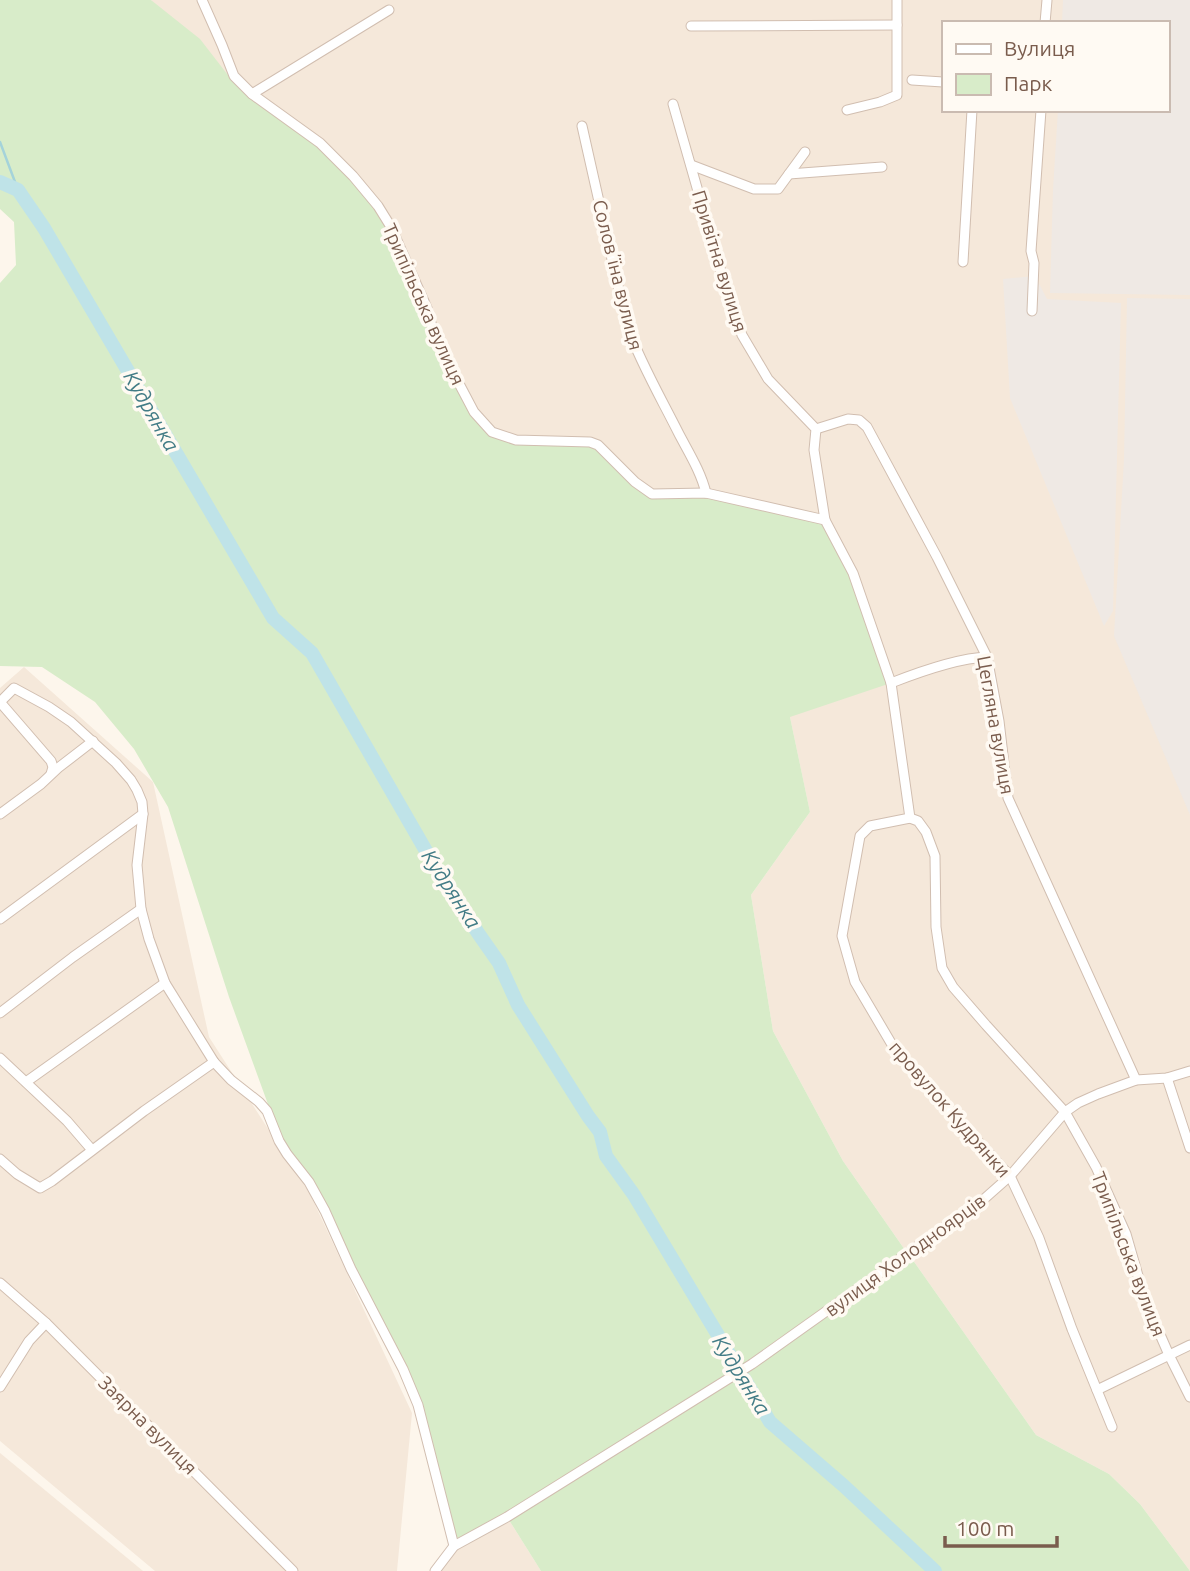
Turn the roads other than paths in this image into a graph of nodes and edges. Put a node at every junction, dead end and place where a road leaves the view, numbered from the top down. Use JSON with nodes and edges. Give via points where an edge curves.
{"nodes":[{"id":1,"x":202,"y":0,"type":"edge"},
{"id":2,"x":897,"y":0,"type":"edge"},
{"id":3,"x":1047,"y":0,"type":"edge"},
{"id":4,"x":389,"y":10,"type":"dead end"},
{"id":5,"x":1045,"y":21,"type":"edge"},
{"id":6,"x":897,"y":25,"type":"junction"},
{"id":7,"x":691,"y":26,"type":"dead end"},
{"id":8,"x":912,"y":80,"type":"dead end"},
{"id":9,"x":942,"y":82,"type":"edge"},
{"id":10,"x":252,"y":94,"type":"junction"},
{"id":11,"x":673,"y":104,"type":"dead end"},
{"id":12,"x":847,"y":110,"type":"dead end"},
{"id":13,"x":972,"y":112,"type":"edge"},
{"id":14,"x":1041,"y":112,"type":"edge"},
{"id":15,"x":582,"y":127,"type":"dead end"},
{"id":16,"x":805,"y":152,"type":"dead end"},
{"id":17,"x":691,"y":165,"type":"junction"},
{"id":18,"x":882,"y":167,"type":"dead end"},
{"id":19,"x":789,"y":174,"type":"junction"},
{"id":20,"x":963,"y":262,"type":"dead end"},
{"id":21,"x":1032,"y":311,"type":"dead end"},
{"id":22,"x":816,"y":429,"type":"junction"},
{"id":23,"x":706,"y":493,"type":"junction"},
{"id":24,"x":825,"y":520,"type":"junction"},
{"id":25,"x":988,"y":657,"type":"junction"},
{"id":26,"x":891,"y":683,"type":"junction"},
{"id":27,"x":0,"y":702,"type":"edge"},
{"id":28,"x":93,"y":741,"type":"junction"},
{"id":29,"x":51,"y":775,"type":"junction"},
{"id":30,"x":0,"y":814,"type":"edge"},
{"id":31,"x":143,"y":814,"type":"junction"},
{"id":32,"x":910,"y":818,"type":"junction"},
{"id":33,"x":141,"y":909,"type":"junction"},
{"id":34,"x":0,"y":919,"type":"edge"},
{"id":35,"x":165,"y":983,"type":"junction"},
{"id":36,"x":0,"y":1013,"type":"edge"},
{"id":37,"x":0,"y":1058,"type":"edge"},
{"id":38,"x":214,"y":1062,"type":"junction"},
{"id":39,"x":1190,"y":1072,"type":"edge"},
{"id":40,"x":1167,"y":1078,"type":"junction"},
{"id":41,"x":1136,"y":1080,"type":"junction"},
{"id":42,"x":26,"y":1082,"type":"junction"},
{"id":43,"x":1065,"y":1112,"type":"junction"},
{"id":44,"x":1190,"y":1148,"type":"edge"},
{"id":45,"x":92,"y":1150,"type":"junction"},
{"id":46,"x":0,"y":1159,"type":"edge"},
{"id":47,"x":1010,"y":1176,"type":"junction"},
{"id":48,"x":0,"y":1283,"type":"edge"},
{"id":49,"x":46,"y":1323,"type":"junction"},
{"id":50,"x":1190,"y":1345,"type":"edge"},
{"id":51,"x":1169,"y":1355,"type":"junction"},
{"id":52,"x":0,"y":1387,"type":"edge"},
{"id":53,"x":1097,"y":1390,"type":"junction"},
{"id":54,"x":1190,"y":1397,"type":"edge"},
{"id":55,"x":1112,"y":1427,"type":"dead end"},
{"id":56,"x":454,"y":1546,"type":"junction"},
{"id":57,"x":293,"y":1571,"type":"edge"},
{"id":58,"x":435,"y":1571,"type":"edge"}],
"edges":[{"from":1,"to":10,"type":"street","name":"Трипільська вулиця","via":[[234,76]]},
{"from":2,"to":6,"type":"street"},
{"from":3,"to":5,"type":"street"},
{"from":4,"to":10,"type":"street"},
{"from":6,"to":7,"type":"street"},
{"from":6,"to":12,"type":"street","via":[[897,95]]},
{"from":8,"to":9,"type":"street"},
{"from":10,"to":23,"type":"street","name":"Трипільська вулиця","via":[[320,143],[378,206],[427,308],[435,338],[474,412],[492,432],[516,440],[598,444],[652,494]]},
{"from":11,"to":17,"type":"street","name":"Привітна вулиця"},
{"from":13,"to":20,"type":"street"},
{"from":14,"to":21,"type":"street","via":[[1031,251]]},
{"from":15,"to":23,"type":"street","name":"Соловʼїна вулиця","via":[[627,326]]},
{"from":16,"to":19,"type":"street"},
{"from":17,"to":19,"type":"street","via":[[754,190],[778,189]]},
{"from":17,"to":22,"type":"street","name":"Привітна вулиця","via":[[742,335],[768,379]]},
{"from":18,"to":19,"type":"street"},
{"from":22,"to":24,"type":"street","via":[[814,450]]},
{"from":22,"to":25,"type":"street","name":"Цегляна вулиця","via":[[848,419],[859,419],[867,427]]},
{"from":23,"to":24,"type":"street","name":"Трипільська вулиця"},
{"from":24,"to":26,"type":"street","via":[[853,573]]},
{"from":25,"to":26,"type":"street"},
{"from":25,"to":41,"type":"street","name":"Цегляна вулиця","via":[[1008,798]]},
{"from":26,"to":32,"type":"street"},
{"from":27,"to":28,"type":"street","via":[[14,688],[72,722]]},
{"from":27,"to":29,"type":"street","via":[[51,761]]},
{"from":28,"to":29,"type":"street"},
{"from":28,"to":31,"type":"street","via":[[131,780]]},
{"from":29,"to":30,"type":"street"},
{"from":31,"to":33,"type":"street","via":[[136,865]]},
{"from":31,"to":34,"type":"street"},
{"from":32,"to":43,"type":"street","name":"Трипільська вулиця","via":[[926,832],[935,856],[942,968],[953,987]]},
{"from":32,"to":47,"type":"street","name":"провулок Кудрянки","via":[[870,826],[860,836],[842,936],[855,982],[891,1043]]},
{"from":33,"to":35,"type":"street"},
{"from":33,"to":36,"type":"street"},
{"from":35,"to":38,"type":"street"},
{"from":35,"to":42,"type":"street"},
{"from":37,"to":42,"type":"street"},
{"from":38,"to":45,"type":"street"},
{"from":38,"to":56,"type":"street","via":[[267,1111],[279,1141],[325,1211],[403,1368],[418,1405]]},
{"from":39,"to":40,"type":"street","name":"вулиця Холодноярців"},
{"from":40,"to":41,"type":"street","name":"вулиця Холодноярців"},
{"from":40,"to":44,"type":"street"},
{"from":41,"to":43,"type":"street","name":"вулиця Холодноярців"},
{"from":42,"to":45,"type":"street"},
{"from":43,"to":47,"type":"street","name":"вулиця Холодноярців"},
{"from":43,"to":51,"type":"street","name":"Трипільська вулиця","via":[[1126,1234],[1145,1300]]},
{"from":45,"to":46,"type":"street","via":[[40,1188]]},
{"from":47,"to":53,"type":"street","name":"провулок Кудрянки","via":[[1039,1238]]},
{"from":47,"to":56,"type":"street","name":"вулиця Холодноярців","via":[[752,1364]]},
{"from":48,"to":49,"type":"street","name":"Заярна вулиця"},
{"from":49,"to":52,"type":"street"},
{"from":49,"to":57,"type":"street","name":"Заярна вулиця"},
{"from":50,"to":51,"type":"street"},
{"from":51,"to":53,"type":"street"},
{"from":51,"to":54,"type":"street","name":"Трипільська вулиця"},
{"from":53,"to":55,"type":"street","name":"провулок Кудрянки"},
{"from":56,"to":58,"type":"street"}]}
